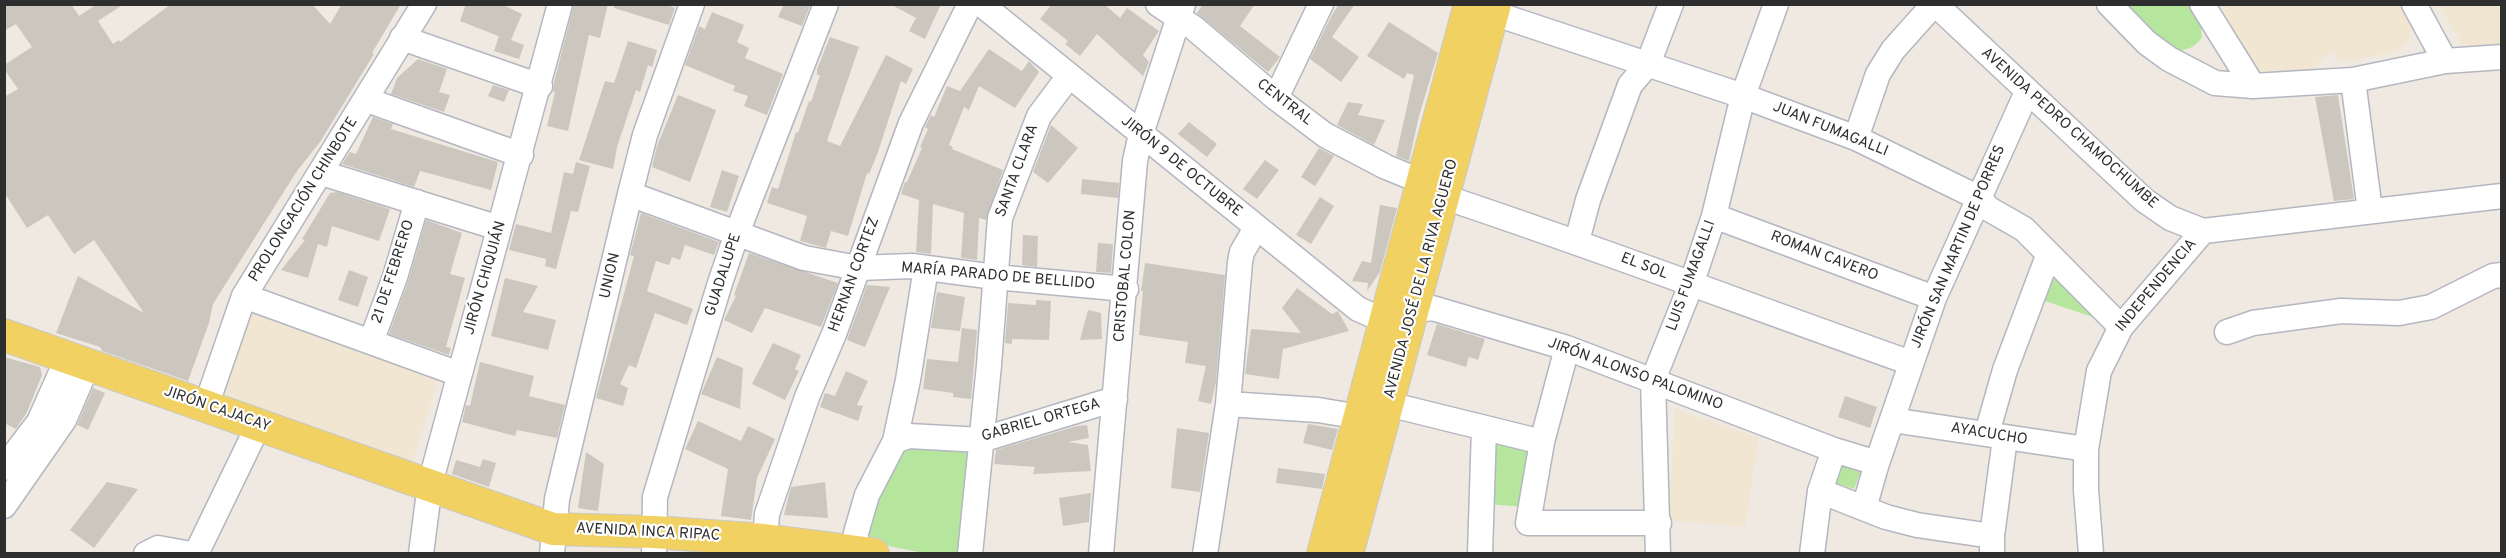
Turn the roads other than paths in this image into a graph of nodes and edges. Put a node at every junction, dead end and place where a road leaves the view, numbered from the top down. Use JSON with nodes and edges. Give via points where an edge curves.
{"nodes":[{"id":1,"x":424,"y":4,"type":"edge"},
{"id":2,"x":692,"y":4,"type":"edge"},
{"id":3,"x":826,"y":4,"type":"edge"},
{"id":4,"x":970,"y":4,"type":"edge"},
{"id":5,"x":981,"y":4,"type":"edge"},
{"id":6,"x":1321,"y":4,"type":"edge"},
{"id":7,"x":1671,"y":4,"type":"edge"},
{"id":8,"x":1776,"y":4,"type":"edge"},
{"id":9,"x":1935,"y":4,"type":"edge"},
{"id":10,"x":2109,"y":4,"type":"edge"},
{"id":11,"x":2202,"y":4,"type":"edge"},
{"id":12,"x":2414,"y":4,"type":"edge"},
{"id":13,"x":555,"y":6,"type":"edge"},
{"id":14,"x":1486,"y":7,"type":"edge"},
{"id":15,"x":1173,"y":9,"type":"edge"},
{"id":16,"x":402,"y":38,"type":"junction"},
{"id":17,"x":2502,"y":57,"type":"edge"},
{"id":18,"x":2445,"y":61,"type":"junction"},
{"id":19,"x":1647,"y":63,"type":"junction"},
{"id":20,"x":1070,"y":76,"type":"junction"},
{"id":21,"x":2353,"y":80,"type":"junction"},
{"id":22,"x":540,"y":86,"type":"junction"},
{"id":23,"x":2253,"y":86,"type":"junction"},
{"id":24,"x":2027,"y":92,"type":"junction"},
{"id":25,"x":1743,"y":96,"type":"junction"},
{"id":26,"x":1276,"y":98,"type":"junction"},
{"id":27,"x":367,"y":100,"type":"junction"},
{"id":28,"x":1141,"y":134,"type":"junction"},
{"id":29,"x":1856,"y":138,"type":"junction"},
{"id":30,"x":521,"y":155,"type":"junction"},
{"id":31,"x":322,"y":173,"type":"junction"},
{"id":32,"x":1433,"y":190,"type":"junction"},
{"id":33,"x":630,"y":194,"type":"junction"},
{"id":34,"x":2502,"y":196,"type":"edge"},
{"id":35,"x":1979,"y":198,"type":"junction"},
{"id":36,"x":417,"y":202,"type":"junction"},
{"id":37,"x":2370,"y":211,"type":"junction"},
{"id":38,"x":1714,"y":216,"type":"junction"},
{"id":39,"x":499,"y":228,"type":"junction"},
{"id":40,"x":1256,"y":228,"type":"junction"},
{"id":41,"x":2203,"y":231,"type":"junction"},
{"id":42,"x":737,"y":233,"type":"junction"},
{"id":43,"x":1577,"y":241,"type":"junction"},
{"id":44,"x":2048,"y":256,"type":"junction"},
{"id":45,"x":858,"y":268,"type":"junction"},
{"id":46,"x":926,"y":268,"type":"junction"},
{"id":47,"x":2502,"y":276,"type":"edge"},
{"id":48,"x":995,"y":277,"type":"junction"},
{"id":49,"x":1690,"y":285,"type":"junction"},
{"id":50,"x":1126,"y":289,"type":"junction"},
{"id":51,"x":244,"y":296,"type":"junction"},
{"id":52,"x":1934,"y":298,"type":"junction"},
{"id":53,"x":1401,"y":313,"type":"junction"},
{"id":54,"x":2121,"y":327,"type":"junction"},
{"id":55,"x":2227,"y":332,"type":"dead end"},
{"id":56,"x":4,"y":335,"type":"edge"},
{"id":57,"x":371,"y":342,"type":"junction"},
{"id":58,"x":1567,"y":348,"type":"junction"},
{"id":59,"x":78,"y":361,"type":"junction"},
{"id":60,"x":1911,"y":363,"type":"junction"},
{"id":61,"x":459,"y":374,"type":"junction"},
{"id":62,"x":1653,"y":380,"type":"junction"},
{"id":63,"x":1115,"y":399,"type":"junction"},
{"id":64,"x":1228,"y":404,"type":"junction"},
{"id":65,"x":1388,"y":404,"type":"junction"},
{"id":66,"x":206,"y":406,"type":"junction"},
{"id":67,"x":1360,"y":417,"type":"junction"},
{"id":68,"x":1892,"y":420,"type":"junction"},
{"id":69,"x":259,"y":424,"type":"junction"},
{"id":70,"x":1484,"y":428,"type":"junction"},
{"id":71,"x":1996,"y":436,"type":"junction"},
{"id":72,"x":981,"y":440,"type":"junction"},
{"id":73,"x":895,"y":441,"type":"junction"},
{"id":74,"x":1542,"y":442,"type":"junction"},
{"id":75,"x":2086,"y":449,"type":"junction"},
{"id":76,"x":1834,"y":450,"type":"junction"},
{"id":77,"x":1877,"y":463,"type":"junction"},
{"id":78,"x":4,"y":468,"type":"edge"},
{"id":79,"x":430,"y":484,"type":"junction"},
{"id":80,"x":1820,"y":491,"type":"junction"},
{"id":81,"x":4,"y":506,"type":"edge"},
{"id":82,"x":1864,"y":508,"type":"junction"},
{"id":83,"x":1659,"y":523,"type":"junction"},
{"id":84,"x":553,"y":541,"type":"edge"},
{"id":85,"x":654,"y":543,"type":"edge"},
{"id":86,"x":1992,"y":545,"type":"edge"},
{"id":87,"x":764,"y":547,"type":"edge"},
{"id":88,"x":863,"y":552,"type":"edge"},
{"id":89,"x":146,"y":554,"type":"edge"},
{"id":90,"x":191,"y":554,"type":"edge"},
{"id":91,"x":196,"y":554,"type":"edge"},
{"id":92,"x":421,"y":554,"type":"edge"},
{"id":93,"x":970,"y":554,"type":"edge"},
{"id":94,"x":1101,"y":554,"type":"edge"},
{"id":95,"x":1205,"y":554,"type":"edge"},
{"id":96,"x":1323,"y":554,"type":"edge"},
{"id":97,"x":1347,"y":554,"type":"edge"},
{"id":98,"x":1480,"y":554,"type":"edge"},
{"id":99,"x":1658,"y":554,"type":"edge"},
{"id":100,"x":1812,"y":554,"type":"edge"},
{"id":101,"x":2091,"y":554,"type":"edge"}],
"edges":[{"from":1,"to":16,"type":"street","name":"PROLONGACIÓN CHINBOTE"},
{"from":2,"to":33,"type":"street","name":"UNION","via":[[645,135]]},
{"from":3,"to":42,"type":"street","name":"GUADALUPE"},
{"from":4,"to":45,"type":"street","name":"HERNAN CORTEZ","via":[[911,123]]},
{"from":5,"to":20,"type":"street","name":"JIRÓN 9 DE OCTUBRE"},
{"from":6,"to":26,"type":"street"},
{"from":7,"to":19,"type":"street"},
{"from":8,"to":25,"type":"street","name":"LUIS FUMAGALLI"},
{"from":9,"to":24,"type":"street","name":"AVENIDA PEDRO CHAMOCHUMBE"},
{"from":9,"to":29,"type":"street","via":[[1893,50],[1878,74]]},
{"from":10,"to":23,"type":"street","via":[[2147,43],[2185,68],[2215,83]]},
{"from":11,"to":23,"type":"street"},
{"from":12,"to":18,"type":"street"},
{"from":13,"to":22,"type":"street","name":"JIRÓN CHIQUIÁN"},
{"from":14,"to":19,"type":"street","name":"JUAN FUMAGALLI"},
{"from":14,"to":32,"type":"main road","name":"AVENIDA JOSÉ DE LA RIVA AGUERO"},
{"from":15,"to":26,"type":"street","name":"CENTRAL"},
{"from":15,"to":28,"type":"street","name":"CRISTOBAL COLON"},
{"from":16,"to":22,"type":"street"},
{"from":16,"to":27,"type":"street","name":"PROLONGACIÓN CHINBOTE"},
{"from":17,"to":18,"type":"street"},
{"from":18,"to":21,"type":"street"},
{"from":19,"to":25,"type":"street","name":"JUAN FUMAGALLI"},
{"from":19,"to":43,"type":"street","via":[[1630,85]]},
{"from":20,"to":28,"type":"street","name":"JIRÓN 9 DE OCTUBRE"},
{"from":20,"to":48,"type":"street","name":"SANTA CLARA","via":[[1039,116],[1017,170],[1000,218]]},
{"from":21,"to":23,"type":"street"},
{"from":21,"to":37,"type":"street"},
{"from":22,"to":30,"type":"street","name":"JIRÓN CHIQUIÁN"},
{"from":24,"to":35,"type":"street","name":"JIRÓN SAN MARTIN DE PORRES"},
{"from":24,"to":41,"type":"street","name":"AVENIDA PEDRO CHAMOCHUMBE","via":[[2144,200],[2170,218]]},
{"from":25,"to":29,"type":"street","name":"JUAN FUMAGALLI"},
{"from":25,"to":38,"type":"street","name":"LUIS FUMAGALLI"},
{"from":26,"to":32,"type":"street","name":"CENTRAL","via":[[1326,135]]},
{"from":27,"to":30,"type":"street"},
{"from":27,"to":31,"type":"street","name":"PROLONGACIÓN CHINBOTE"},
{"from":28,"to":40,"type":"street","name":"JIRÓN 9 DE OCTUBRE"},
{"from":28,"to":50,"type":"street","name":"CRISTOBAL COLON","via":[[1135,161]]},
{"from":29,"to":35,"type":"street","name":"JUAN FUMAGALLI"},
{"from":30,"to":39,"type":"street","name":"JIRÓN CHIQUIÁN"},
{"from":31,"to":36,"type":"street","name":"21 DE FEBRERO"},
{"from":31,"to":51,"type":"street","name":"PROLONGACIÓN CHINBOTE"},
{"from":32,"to":43,"type":"street","name":"EL SOL"},
{"from":32,"to":53,"type":"main road","name":"AVENIDA JOSÉ DE LA RIVA AGUERO"},
{"from":33,"to":42,"type":"street","name":"MARÍA PARADO DE BELLIDO"},
{"from":33,"to":84,"type":"street","name":"UNION","via":[[557,499]]},
{"from":34,"to":37,"type":"street","name":"AVENIDA PEDRO CHAMOCHUMBE"},
{"from":35,"to":44,"type":"street","name":"JUAN FUMAGALLI","via":[[1989,209],[2024,229]]},
{"from":35,"to":52,"type":"street","name":"JIRÓN SAN MARTIN DE PORRES"},
{"from":36,"to":39,"type":"street","name":"21 DE FEBRERO"},
{"from":36,"to":57,"type":"street","name":"21 DE FEBRERO"},
{"from":37,"to":41,"type":"street","name":"AVENIDA PEDRO CHAMOCHUMBE"},
{"from":38,"to":49,"type":"street","name":"LUIS FUMAGALLI"},
{"from":38,"to":52,"type":"street","name":"ROMAN CAVERO"},
{"from":39,"to":61,"type":"street","name":"JIRÓN CHIQUIÁN"},
{"from":40,"to":53,"type":"street","name":"JIRÓN 9 DE OCTUBRE","via":[[1358,309],[1374,316]]},
{"from":40,"to":64,"type":"street","via":[[1240,262]]},
{"from":41,"to":54,"type":"street","name":"INDEPENDENCIA"},
{"from":42,"to":45,"type":"street","name":"MARÍA PARADO DE BELLIDO","via":[[804,258]]},
{"from":42,"to":85,"type":"street","name":"GUADALUPE","via":[[655,497]]},
{"from":43,"to":49,"type":"street","name":"EL SOL"},
{"from":44,"to":54,"type":"street","name":"JUAN FUMAGALLI"},
{"from":44,"to":71,"type":"street","via":[[2005,370]]},
{"from":45,"to":46,"type":"street","name":"MARÍA PARADO DE BELLIDO"},
{"from":45,"to":87,"type":"street","name":"HERNAN CORTEZ","via":[[775,487]]},
{"from":46,"to":48,"type":"street","name":"MARÍA PARADO DE BELLIDO"},
{"from":46,"to":73,"type":"street"},
{"from":47,"to":55,"type":"street","via":[[2493,276],[2431,307],[2398,313],[2341,311],[2253,323]]},
{"from":48,"to":50,"type":"street","name":"MARÍA PARADO DE BELLIDO"},
{"from":48,"to":72,"type":"street","name":"SANTA CLARA"},
{"from":49,"to":60,"type":"street","name":"EL SOL"},
{"from":49,"to":62,"type":"street","name":"LUIS FUMAGALLI"},
{"from":50,"to":63,"type":"street","name":"CRISTOBAL COLON"},
{"from":51,"to":57,"type":"street"},
{"from":51,"to":66,"type":"street","name":"PROLONGACIÓN CHINBOTE"},
{"from":52,"to":60,"type":"street","name":"JIRÓN SAN MARTIN DE PORRES"},
{"from":53,"to":58,"type":"street","name":"JIRÓN ALONSO PALOMINO","via":[[1432,308]]},
{"from":53,"to":65,"type":"main road","name":"AVENIDA JOSÉ DE LA RIVA AGUERO"},
{"from":53,"to":67,"type":"main road","name":"AVENIDA JOSÉ DE LA RIVA AGUERO"},
{"from":54,"to":75,"type":"street","name":"INDEPENDENCIA","via":[[2099,371]]},
{"from":56,"to":59,"type":"main road","name":"JIRÓN CAJACAY"},
{"from":57,"to":61,"type":"street"},
{"from":58,"to":62,"type":"street","name":"JIRÓN ALONSO PALOMINO"},
{"from":58,"to":74,"type":"street"},
{"from":59,"to":66,"type":"main road","name":"JIRÓN CAJACAY"},
{"from":59,"to":78,"type":"street"},
{"from":59,"to":81,"type":"street","via":[[64,420]]},
{"from":60,"to":68,"type":"street","name":"JIRÓN SAN MARTIN DE PORRES"},
{"from":61,"to":79,"type":"street","name":"JIRÓN CHIQUIÁN"},
{"from":62,"to":76,"type":"street","name":"JIRÓN ALONSO PALOMINO"},
{"from":62,"to":83,"type":"street","name":"LUIS FUMAGALLI"},
{"from":63,"to":72,"type":"street","name":"GABRIEL ORTEGA"},
{"from":63,"to":94,"type":"street","name":"CRISTOBAL COLON"},
{"from":64,"to":67,"type":"street"},
{"from":64,"to":95,"type":"street"},
{"from":65,"to":70,"type":"street"},
{"from":65,"to":97,"type":"main road","name":"AVENIDA JOSÉ DE LA RIVA AGUERO"},
{"from":66,"to":69,"type":"main road","name":"JIRÓN CAJACAY"},
{"from":67,"to":96,"type":"main road","name":"AVENIDA JOSÉ DE LA RIVA AGUERO"},
{"from":68,"to":71,"type":"street","name":"AYACUCHO"},
{"from":68,"to":77,"type":"street","name":"JIRÓN SAN MARTIN DE PORRES"},
{"from":69,"to":79,"type":"main road","name":"JIRÓN CAJACAY"},
{"from":69,"to":91,"type":"street"},
{"from":70,"to":74,"type":"street"},
{"from":70,"to":98,"type":"street"},
{"from":71,"to":75,"type":"street","name":"AYACUCHO"},
{"from":71,"to":86,"type":"street"},
{"from":72,"to":73,"type":"street","name":"GABRIEL ORTEGA","via":[[909,436]]},
{"from":72,"to":93,"type":"street","name":"SANTA CLARA"},
{"from":73,"to":88,"type":"street","via":[[867,495],[856,532]]},
{"from":74,"to":83,"type":"street","via":[[1528,523]]},
{"from":75,"to":101,"type":"street","name":"INDEPENDENCIA"},
{"from":76,"to":77,"type":"street","name":"JIRÓN ALONSO PALOMINO"},
{"from":76,"to":80,"type":"street"},
{"from":77,"to":82,"type":"street","name":"JIRÓN SAN MARTIN DE PORRES"},
{"from":79,"to":84,"type":"main road","name":"AVENIDA INCA RIPAC"},
{"from":79,"to":92,"type":"street","name":"JIRÓN CHIQUIÁN"},
{"from":80,"to":82,"type":"street"},
{"from":80,"to":100,"type":"street"},
{"from":82,"to":86,"type":"street"},
{"from":83,"to":99,"type":"street","name":"LUIS FUMAGALLI"},
{"from":84,"to":85,"type":"main road","name":"AVENIDA INCA RIPAC"},
{"from":85,"to":87,"type":"main road","name":"AVENIDA INCA RIPAC"},
{"from":87,"to":88,"type":"main road","name":"AVENIDA INCA RIPAC"},
{"from":89,"to":90,"type":"street","via":[[158,548]]}]}
